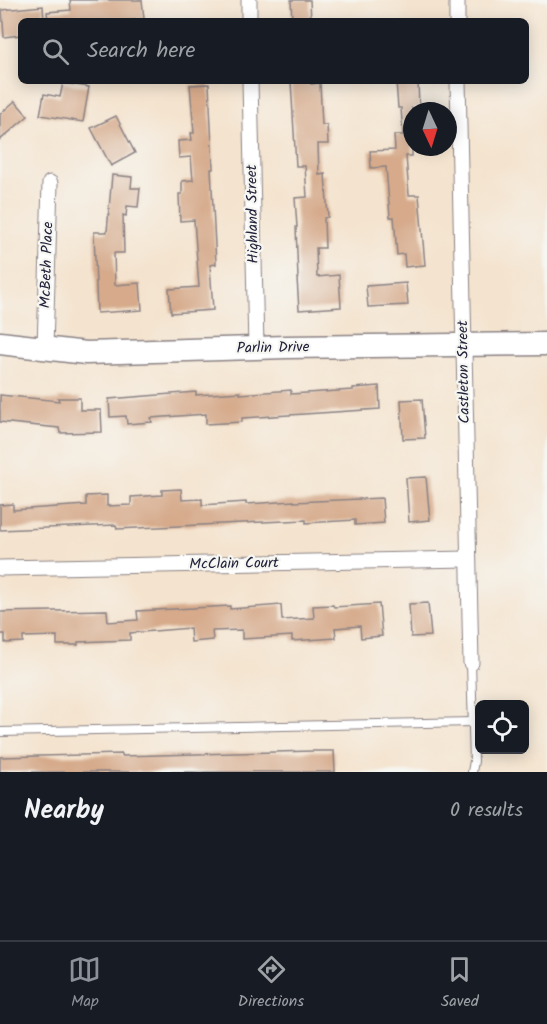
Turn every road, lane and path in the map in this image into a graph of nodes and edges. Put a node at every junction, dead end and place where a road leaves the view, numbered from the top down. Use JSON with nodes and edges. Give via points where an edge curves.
{"nodes":[{"id":1,"x":249,"y":0,"type":"edge"},
{"id":2,"x":457,"y":0,"type":"edge"},
{"id":3,"x":249,"y":18,"type":"edge"},
{"id":4,"x":457,"y":18,"type":"edge"},
{"id":5,"x":250,"y":84,"type":"edge"},
{"id":6,"x":458,"y":84,"type":"edge"},
{"id":7,"x":50,"y":183,"type":"dead end"},
{"id":8,"x":0,"y":343,"type":"edge"},
{"id":9,"x":463,"y":344,"type":"junction"},
{"id":10,"x":547,"y":344,"type":"edge"},
{"id":11,"x":45,"y":348,"type":"junction"},
{"id":12,"x":256,"y":348,"type":"junction"},
{"id":13,"x":468,"y":560,"type":"junction"},
{"id":14,"x":0,"y":568,"type":"edge"},
{"id":15,"x":471,"y":663,"type":"joint"},
{"id":16,"x":473,"y":722,"type":"junction"},
{"id":17,"x":0,"y":732,"type":"edge"},
{"id":18,"x":472,"y":772,"type":"edge"}],
"edges":[{"from":1,"to":3,"type":"street"},
{"from":2,"to":4,"type":"street"},
{"from":5,"to":12,"type":"street","name":"Highland Street"},
{"from":6,"to":9,"type":"street","name":"Castleton Street"},
{"from":7,"to":11,"type":"street","name":"McBeth Place"},
{"from":8,"to":11,"type":"street","name":"Parlin Drive"},
{"from":9,"to":10,"type":"street","name":"Parlin Drive"},
{"from":9,"to":12,"type":"street","name":"Parlin Drive"},
{"from":9,"to":13,"type":"street","name":"Castleton Street"},
{"from":11,"to":12,"type":"street","name":"Parlin Drive","via":[[86,353]]},
{"from":13,"to":14,"type":"street","name":"McClain Court"},
{"from":13,"to":15,"type":"street","name":"Castleton Street"},
{"from":15,"to":16,"type":"lane"},
{"from":16,"to":17,"type":"lane"},
{"from":16,"to":18,"type":"lane"}]}
